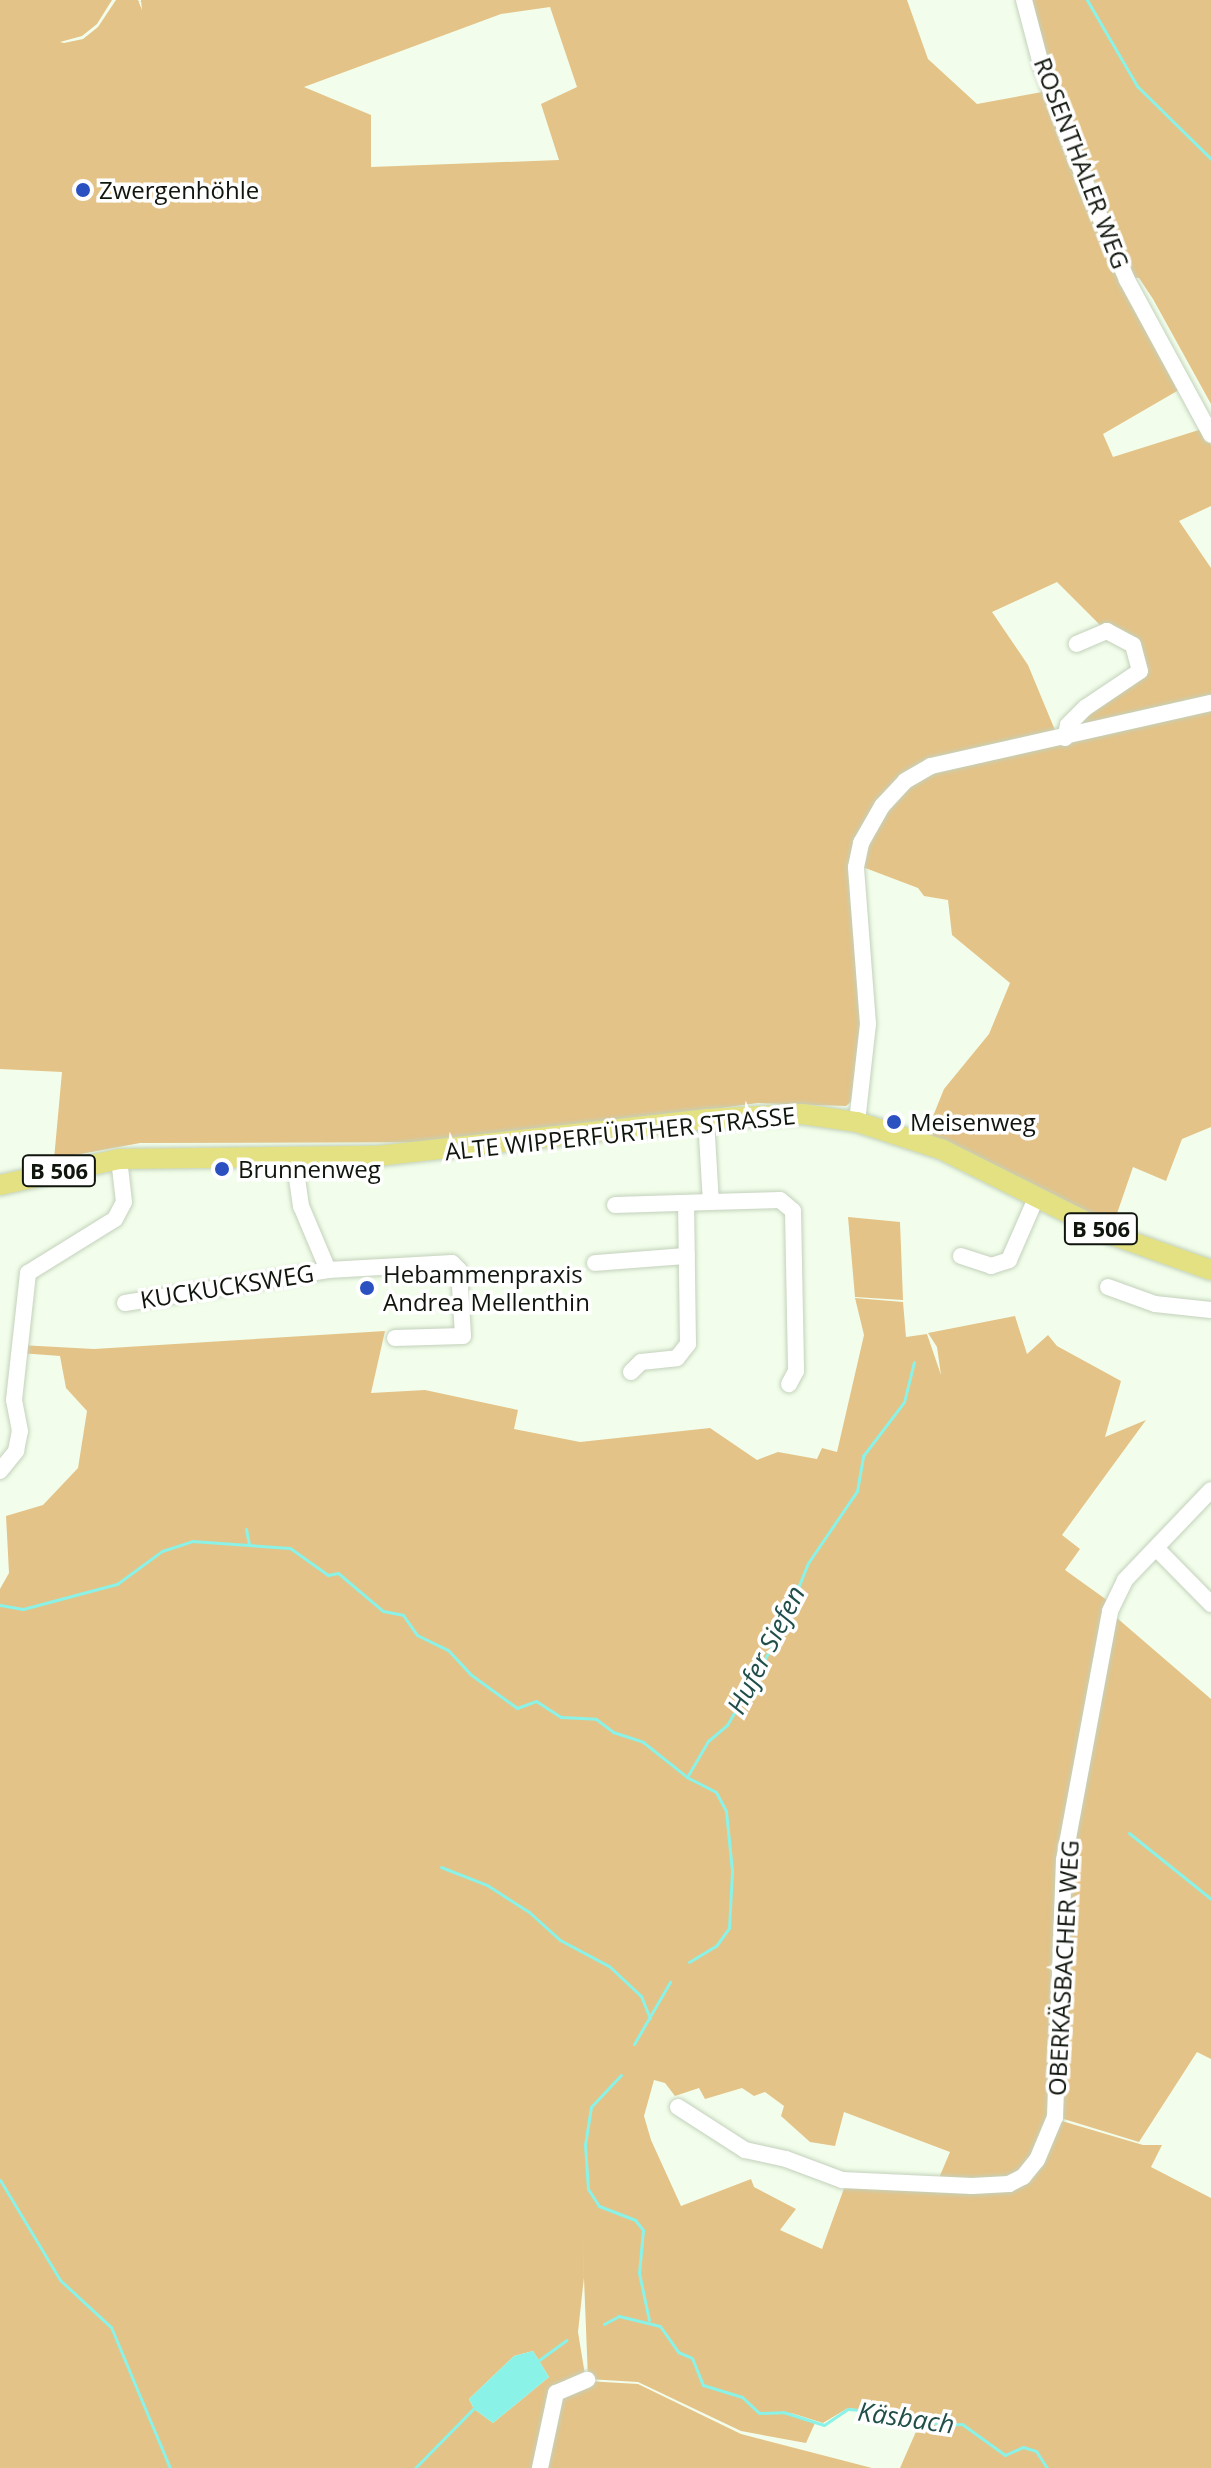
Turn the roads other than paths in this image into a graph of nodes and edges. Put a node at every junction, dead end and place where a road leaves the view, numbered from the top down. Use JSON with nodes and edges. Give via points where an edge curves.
{"nodes":[{"id":1,"x":1024,"y":0,"type":"edge"},
{"id":2,"x":1211,"y":435,"type":"edge"},
{"id":3,"x":1077,"y":644,"type":"dead end"},
{"id":4,"x":1211,"y":703,"type":"edge"},
{"id":5,"x":1065,"y":738,"type":"junction"},
{"id":6,"x":706,"y":1119,"type":"junction"},
{"id":7,"x":857,"y":1122,"type":"junction"},
{"id":8,"x":294,"y":1158,"type":"junction"},
{"id":9,"x":119,"y":1159,"type":"junction"},
{"id":10,"x":0,"y":1185,"type":"edge"},
{"id":11,"x":1037,"y":1196,"type":"junction"},
{"id":12,"x":711,"y":1202,"type":"junction"},
{"id":13,"x":615,"y":1205,"type":"dead end"},
{"id":14,"x":686,"y":1206,"type":"junction"},
{"id":15,"x":687,"y":1256,"type":"junction"},
{"id":16,"x":961,"y":1256,"type":"dead end"},
{"id":17,"x":595,"y":1263,"type":"dead end"},
{"id":18,"x":328,"y":1270,"type":"junction"},
{"id":19,"x":1211,"y":1270,"type":"edge"},
{"id":20,"x":1108,"y":1287,"type":"dead end"},
{"id":21,"x":125,"y":1303,"type":"dead end"},
{"id":22,"x":1211,"y":1310,"type":"edge"},
{"id":23,"x":395,"y":1338,"type":"dead end"},
{"id":24,"x":631,"y":1372,"type":"dead end"},
{"id":25,"x":789,"y":1384,"type":"dead end"},
{"id":26,"x":0,"y":1471,"type":"edge"},
{"id":27,"x":1211,"y":1490,"type":"edge"},
{"id":28,"x":1158,"y":1550,"type":"junction"},
{"id":29,"x":1211,"y":1604,"type":"edge"},
{"id":30,"x":678,"y":2107,"type":"dead end"},
{"id":31,"x":587,"y":2380,"type":"dead end"},
{"id":32,"x":540,"y":2468,"type":"edge"}],
"edges":[{"from":1,"to":2,"type":"street","name":"ROSENTHALER WEG","via":[[1071,150],[1127,280]]},
{"from":3,"to":5,"type":"street","via":[[1107,631],[1133,645],[1140,671],[1085,708],[1068,725]]},
{"from":4,"to":5,"type":"street"},
{"from":5,"to":7,"type":"street","via":[[931,766],[905,781],[882,806],[861,843],[856,879],[868,1024]]},
{"from":6,"to":7,"type":"main road","name":"ALTE WIPPERFÜRTHER STRASSE","number":"B 506","via":[[802,1114]]},
{"from":6,"to":8,"type":"main road","name":"ALTE WIPPERFÜRTHER STRASSE","number":"B 506","via":[[477,1148]]},
{"from":6,"to":12,"type":"street"},
{"from":7,"to":11,"type":"main road","name":"ALTE WIPPERFÜRTHER STRASSE","number":"B 506","via":[[943,1150]]},
{"from":8,"to":9,"type":"main road","name":"ALTE WIPPERFÜRTHER STRASSE","number":"B 506"},
{"from":8,"to":18,"type":"street","via":[[301,1206]]},
{"from":9,"to":10,"type":"main road","name":"ALTE WIPPERFÜRTHER STRASSE","number":"B 506"},
{"from":9,"to":26,"type":"street","via":[[124,1202],[115,1219],[28,1273],[14,1400],[20,1431],[16,1451]]},
{"from":11,"to":16,"type":"street","via":[[1009,1260],[991,1266]]},
{"from":11,"to":19,"type":"main road","name":"ALTE WIPPERFÜRTHER STRASSE","number":"B 506","via":[[1112,1235]]},
{"from":12,"to":14,"type":"street"},
{"from":12,"to":25,"type":"street","via":[[780,1200],[793,1211],[796,1371]]},
{"from":13,"to":14,"type":"street"},
{"from":14,"to":15,"type":"street"},
{"from":15,"to":17,"type":"street"},
{"from":15,"to":24,"type":"street","via":[[688,1344],[677,1358],[641,1362]]},
{"from":18,"to":21,"type":"street","name":"KUCKUCKSWEG"},
{"from":18,"to":23,"type":"street","name":"KUCKUCKSWEG","via":[[452,1263],[459,1270],[463,1336]]},
{"from":20,"to":22,"type":"street","via":[[1155,1304]]},
{"from":27,"to":28,"type":"street","name":"OBERKÄSBACHER WEG"},
{"from":28,"to":29,"type":"street"},
{"from":28,"to":30,"type":"street","name":"OBERKÄSBACHER WEG","via":[[1125,1580],[1103,1640],[1064,1860],[1055,2117],[1037,2160],[1009,2184],[842,2180],[745,2150]]},
{"from":31,"to":32,"type":"street","via":[[556,2393]]}]}
